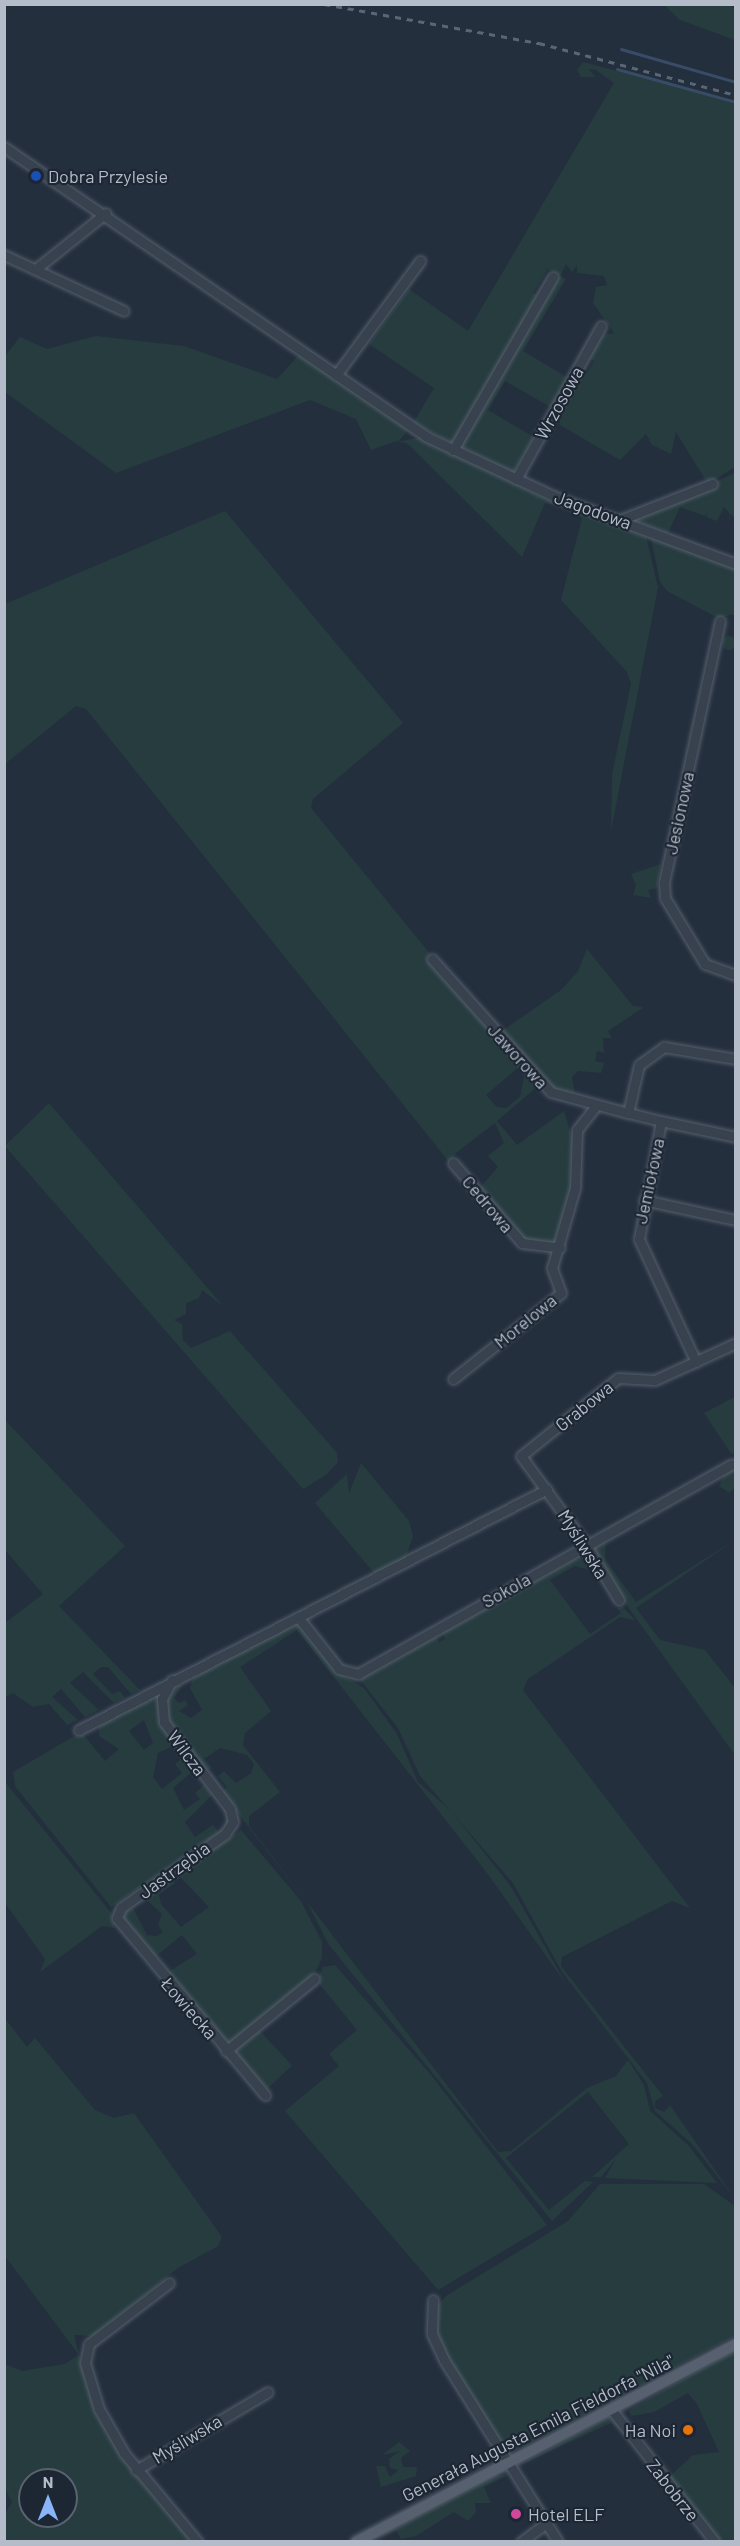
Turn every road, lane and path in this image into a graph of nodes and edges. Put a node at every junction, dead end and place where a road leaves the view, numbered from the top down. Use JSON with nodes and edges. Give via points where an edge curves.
{"nodes":[{"id":1,"x":4,"y":147,"type":"edge"},
{"id":2,"x":106,"y":213,"type":"junction"},
{"id":3,"x":4,"y":255,"type":"edge"},
{"id":4,"x":420,"y":261,"type":"dead end"},
{"id":5,"x":37,"y":268,"type":"junction"},
{"id":6,"x":553,"y":277,"type":"dead end"},
{"id":7,"x":124,"y":311,"type":"dead end"},
{"id":8,"x":601,"y":326,"type":"dead end"},
{"id":9,"x":336,"y":375,"type":"junction"},
{"id":10,"x":453,"y":450,"type":"junction"},
{"id":11,"x":516,"y":479,"type":"junction"},
{"id":12,"x":712,"y":484,"type":"dead end"},
{"id":13,"x":620,"y":519,"type":"junction"},
{"id":14,"x":735,"y":564,"type":"edge"},
{"id":15,"x":720,"y":621,"type":"dead end"},
{"id":16,"x":432,"y":959,"type":"dead end"},
{"id":17,"x":735,"y":975,"type":"edge"},
{"id":18,"x":735,"y":1059,"type":"edge"},
{"id":19,"x":595,"y":1107,"type":"junction"},
{"id":20,"x":628,"y":1113,"type":"junction"},
{"id":21,"x":661,"y":1121,"type":"junction"},
{"id":22,"x":735,"y":1137,"type":"edge"},
{"id":23,"x":453,"y":1162,"type":"dead end"},
{"id":24,"x":644,"y":1200,"type":"junction"},
{"id":25,"x":735,"y":1220,"type":"edge"},
{"id":26,"x":560,"y":1248,"type":"junction"},
{"id":27,"x":735,"y":1343,"type":"edge"},
{"id":28,"x":696,"y":1362,"type":"junction"},
{"id":29,"x":453,"y":1379,"type":"dead end"},
{"id":30,"x":521,"y":1456,"type":"joint"},
{"id":31,"x":731,"y":1465,"type":"dead end"},
{"id":32,"x":547,"y":1489,"type":"junction"},
{"id":33,"x":586,"y":1545,"type":"junction"},
{"id":34,"x":619,"y":1600,"type":"dead end"},
{"id":35,"x":297,"y":1617,"type":"junction"},
{"id":36,"x":172,"y":1680,"type":"junction"},
{"id":37,"x":79,"y":1730,"type":"dead end"},
{"id":38,"x":232,"y":1822,"type":"joint"},
{"id":39,"x":117,"y":1917,"type":"joint"},
{"id":40,"x":314,"y":1978,"type":"dead end"},
{"id":41,"x":226,"y":2051,"type":"junction"},
{"id":42,"x":265,"y":2095,"type":"dead end"},
{"id":43,"x":169,"y":2283,"type":"dead end"},
{"id":44,"x":433,"y":2300,"type":"dead end"},
{"id":45,"x":735,"y":2344,"type":"edge"},
{"id":46,"x":267,"y":2392,"type":"dead end"},
{"id":47,"x":611,"y":2409,"type":"junction"},
{"id":48,"x":509,"y":2462,"type":"junction"},
{"id":49,"x":136,"y":2470,"type":"junction"},
{"id":50,"x":546,"y":2523,"type":"junction"},
{"id":51,"x":198,"y":2541,"type":"edge"},
{"id":52,"x":356,"y":2541,"type":"edge"},
{"id":53,"x":521,"y":2541,"type":"edge"},
{"id":54,"x":558,"y":2541,"type":"edge"},
{"id":55,"x":715,"y":2541,"type":"edge"}],
"edges":[{"from":1,"to":2,"type":"street","name":"Jagodowa"},
{"from":2,"to":5,"type":"street"},
{"from":2,"to":9,"type":"street","name":"Jagodowa"},
{"from":3,"to":5,"type":"street"},
{"from":4,"to":9,"type":"street"},
{"from":5,"to":7,"type":"street"},
{"from":6,"to":10,"type":"street"},
{"from":8,"to":11,"type":"street","name":"Wrzosowa"},
{"from":9,"to":10,"type":"street","name":"Jagodowa","via":[[427,437]]},
{"from":10,"to":11,"type":"street","name":"Jagodowa"},
{"from":11,"to":13,"type":"street","name":"Jagodowa"},
{"from":12,"to":13,"type":"street"},
{"from":13,"to":14,"type":"street","name":"Jagodowa"},
{"from":15,"to":17,"type":"street","name":"Jesionowa","via":[[664,883],[665,898],[705,964]]},
{"from":16,"to":19,"type":"street","name":"Jaworowa","via":[[546,1089]]},
{"from":18,"to":20,"type":"street","via":[[664,1047],[639,1065]]},
{"from":19,"to":20,"type":"street","name":"Jaworowa"},
{"from":19,"to":26,"type":"street","via":[[577,1130],[575,1188]]},
{"from":20,"to":21,"type":"street","name":"Jemiołowa"},
{"from":21,"to":22,"type":"street"},
{"from":21,"to":24,"type":"street","name":"Jemiołowa"},
{"from":23,"to":26,"type":"street","name":"Cedrowa","via":[[522,1243]]},
{"from":24,"to":25,"type":"street"},
{"from":24,"to":28,"type":"street","name":"Jemiołowa","via":[[639,1239]]},
{"from":26,"to":29,"type":"street","name":"Morelowa","via":[[552,1268],[561,1293]]},
{"from":27,"to":28,"type":"street"},
{"from":28,"to":30,"type":"street","name":"Grabowa","via":[[655,1380],[618,1378]]},
{"from":30,"to":32,"type":"street","name":"Myśliwska"},
{"from":31,"to":33,"type":"street","name":"Sokola"},
{"from":32,"to":33,"type":"street","name":"Myśliwska"},
{"from":32,"to":35,"type":"street"},
{"from":33,"to":34,"type":"street","name":"Myśliwska"},
{"from":33,"to":35,"type":"street","name":"Sokola","via":[[355,1675],[335,1666]]},
{"from":35,"to":36,"type":"street"},
{"from":36,"to":37,"type":"street"},
{"from":36,"to":38,"type":"street","name":"Wilcza","via":[[162,1699],[164,1722],[230,1809]]},
{"from":38,"to":39,"type":"street","name":"Jastrzębia","via":[[225,1834],[121,1908]]},
{"from":39,"to":41,"type":"street","name":"Łowiecka"},
{"from":40,"to":41,"type":"street"},
{"from":41,"to":42,"type":"street","name":"Łowiecka"},
{"from":43,"to":49,"type":"street","name":"Myśliwska","via":[[90,2343],[84,2359],[94,2396]]},
{"from":44,"to":48,"type":"street","via":[[431,2325],[439,2351]]},
{"from":45,"to":47,"type":"main road","name":"Generała Augusta Emila Fieldorfa \"Nila\""},
{"from":46,"to":49,"type":"street","name":"Myśliwska"},
{"from":47,"to":48,"type":"main road","name":"Generała Augusta Emila Fieldorfa \"Nila\""},
{"from":47,"to":55,"type":"street","name":"Zabobrze"},
{"from":48,"to":50,"type":"street"},
{"from":48,"to":52,"type":"main road","name":"Generała Augusta Emila Fieldorfa \"Nila\""},
{"from":49,"to":51,"type":"street"},
{"from":50,"to":53,"type":"street"},
{"from":50,"to":54,"type":"street"}]}
